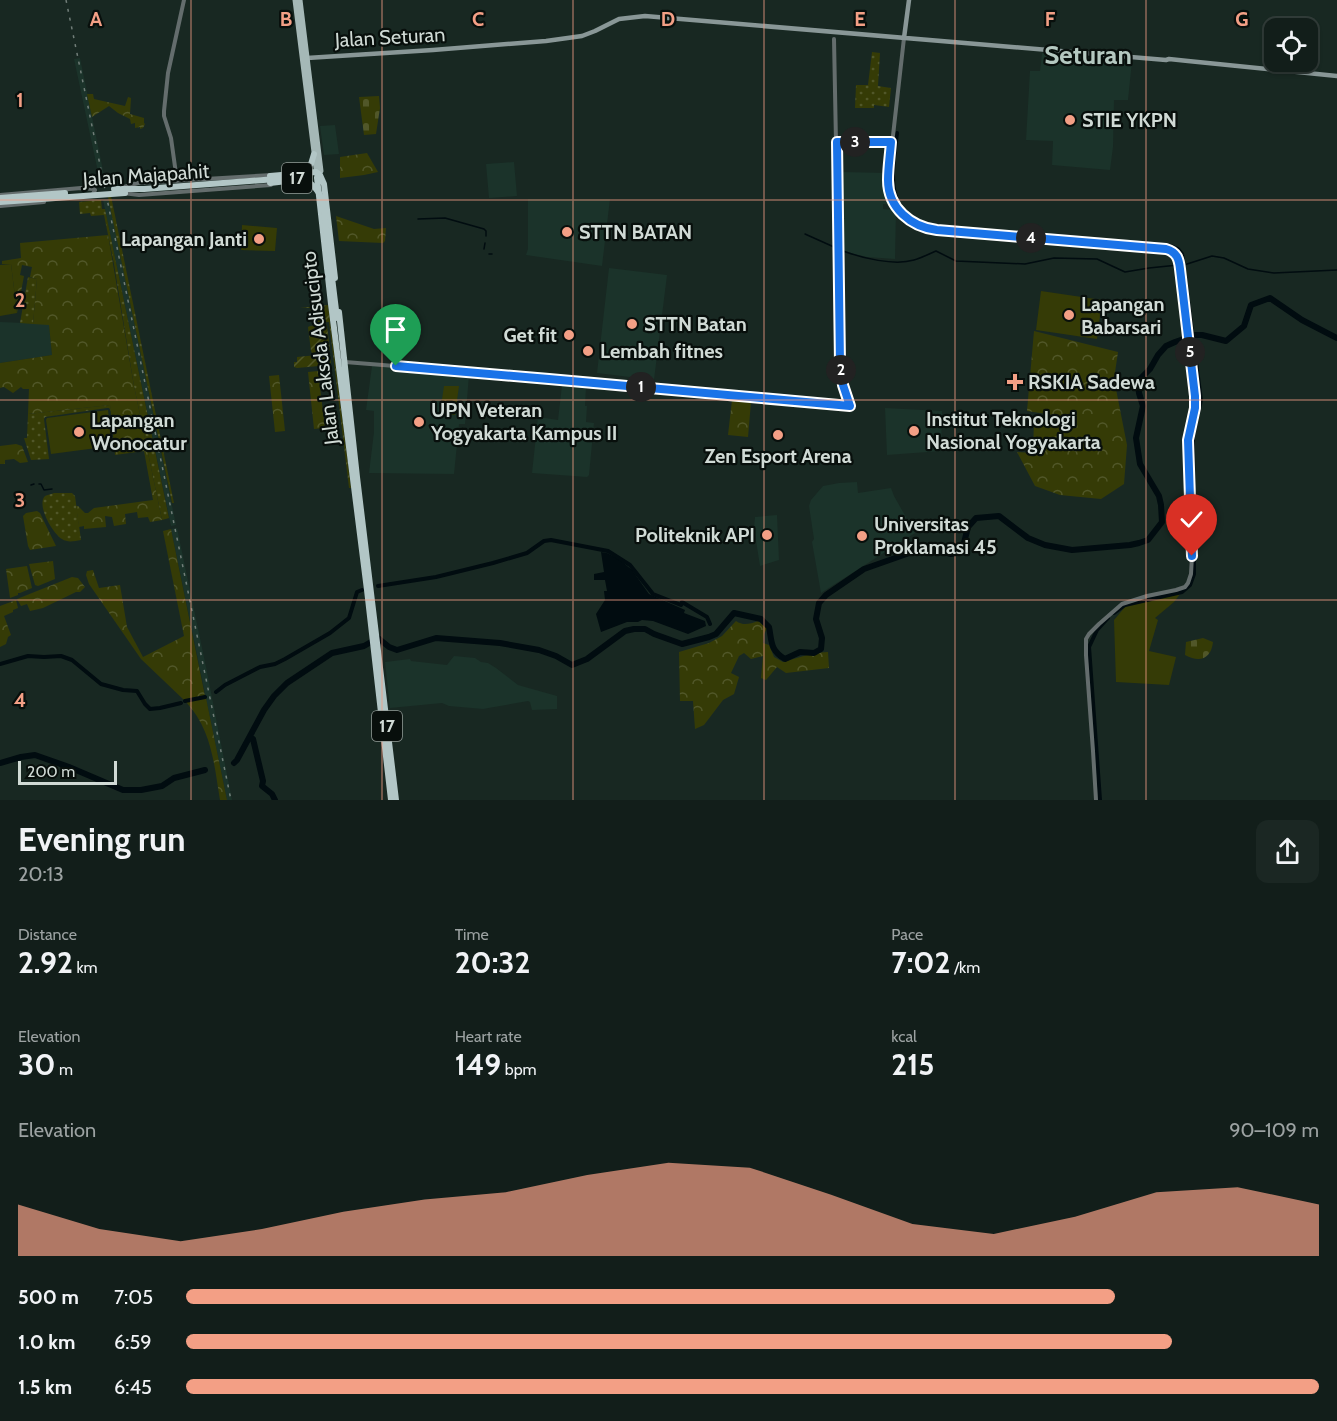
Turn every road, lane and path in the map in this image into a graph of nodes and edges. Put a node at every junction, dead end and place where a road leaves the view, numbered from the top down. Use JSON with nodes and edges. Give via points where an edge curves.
{"nodes":[{"id":1,"x":184,"y":0,"type":"edge"},
{"id":2,"x":295,"y":0,"type":"edge"},
{"id":3,"x":300,"y":0,"type":"edge"},
{"id":4,"x":909,"y":0,"type":"edge"},
{"id":5,"x":830,"y":32,"type":"junction"},
{"id":6,"x":841,"y":33,"type":"junction"},
{"id":7,"x":834,"y":39,"type":"junction"},
{"id":8,"x":907,"y":39,"type":"junction"},
{"id":9,"x":307,"y":57,"type":"junction"},
{"id":10,"x":1337,"y":76,"type":"edge"},
{"id":11,"x":311,"y":109,"type":"junction"},
{"id":12,"x":315,"y":125,"type":"junction"},
{"id":13,"x":837,"y":142,"type":"junction"},
{"id":14,"x":891,"y":142,"type":"junction"},
{"id":15,"x":314,"y":154,"type":"junction"},
{"id":16,"x":320,"y":176,"type":"junction"},
{"id":17,"x":294,"y":177,"type":"junction"},
{"id":18,"x":283,"y":178,"type":"junction"},
{"id":19,"x":212,"y":179,"type":"junction"},
{"id":20,"x":177,"y":180,"type":"junction"},
{"id":21,"x":270,"y":180,"type":"junction"},
{"id":22,"x":138,"y":183,"type":"junction"},
{"id":23,"x":77,"y":188,"type":"junction"},
{"id":24,"x":114,"y":189,"type":"junction"},
{"id":25,"x":213,"y":190,"type":"junction"},
{"id":26,"x":15,"y":193,"type":"junction"},
{"id":27,"x":139,"y":195,"type":"junction"},
{"id":28,"x":113,"y":197,"type":"dead end"},
{"id":29,"x":320,"y":197,"type":"junction"},
{"id":30,"x":78,"y":198,"type":"junction"},
{"id":31,"x":0,"y":200,"type":"edge"},
{"id":32,"x":16,"y":205,"type":"junction"},
{"id":33,"x":327,"y":236,"type":"junction"},
{"id":34,"x":342,"y":350,"type":"junction"},
{"id":35,"x":344,"y":362,"type":"junction"},
{"id":36,"x":374,"y":631,"type":"junction"},
{"id":37,"x":376,"y":653,"type":"junction"},
{"id":38,"x":391,"y":800,"type":"edge"},
{"id":39,"x":396,"y":800,"type":"edge"},
{"id":40,"x":1096,"y":800,"type":"edge"}],
"edges":[{"from":1,"to":20,"type":"street","via":[[164,111]]},
{"from":2,"to":11,"type":"main road","name":"Jalan Laksda Adisucipto"},
{"from":3,"to":9,"type":"main road","name":"Jalan Laksda Adisucipto"},
{"from":4,"to":8,"type":"main road"},
{"from":5,"to":6,"type":"main road","name":"Jalan Seturan"},
{"from":5,"to":7,"type":"street"},
{"from":5,"to":9,"type":"main road","name":"Jalan Seturan","via":[[645,16],[615,21],[582,36],[546,41]]},
{"from":6,"to":7,"type":"street"},
{"from":6,"to":8,"type":"main road"},
{"from":7,"to":13,"type":"street"},
{"from":8,"to":10,"type":"main road"},
{"from":8,"to":14,"type":"street"},
{"from":9,"to":11,"type":"main road","name":"Jalan Laksda Adisucipto"},
{"from":11,"to":12,"type":"main road","name":"Jalan Laksda Adisucipto"},
{"from":11,"to":15,"type":"main road","name":"Jalan Laksda Adisucipto"},
{"from":12,"to":16,"type":"main road","name":"Jalan Laksda Adisucipto"},
{"from":12,"to":16,"type":"main road","name":"Jalan Laksda Adisucipto"},
{"from":13,"to":14,"type":"street"},
{"from":13,"to":35,"type":"street","via":[[841,370],[850,406]]},
{"from":14,"to":40,"type":"street","via":[[888,180],[892,199],[901,213],[922,227],[1166,249],[1178,258],[1195,396],[1188,440],[1191,574],[1182,589],[1122,604],[1086,639]]},
{"from":15,"to":16,"type":"main road","name":"Jalan Laksda Adisucipto"},
{"from":15,"to":17,"type":"highway","via":[[308,168]]},
{"from":16,"to":17,"type":"highway","number":"17"},
{"from":16,"to":29,"type":"highway","name":"Jalan Laksda Adisucipto","number":"17"},
{"from":16,"to":33,"type":"highway","name":"Jalan Laksda Adisucipto","number":"17"},
{"from":17,"to":18,"type":"highway","name":"Jalan Majapahit","number":"17"},
{"from":17,"to":29,"type":"highway","number":"17"},
{"from":18,"to":19,"type":"street","via":[[270,174]]},
{"from":18,"to":21,"type":"highway","name":"Jalan Majapahit","number":"17"},
{"from":18,"to":25,"type":"street","via":[[271,185]]},
{"from":19,"to":20,"type":"street"},
{"from":19,"to":25,"type":"street"},
{"from":20,"to":22,"type":"street"},
{"from":21,"to":24,"type":"highway","name":"Jalan Majapahit","number":"17","bridge":true},
{"from":21,"to":31,"type":"highway","name":"Jalan Majapahit","number":"17","bridge":true},
{"from":22,"to":27,"type":"street","via":[[134,190]]},
{"from":22,"to":27,"type":"street","via":[[112,192]]},
{"from":23,"to":26,"type":"street"},
{"from":23,"to":30,"type":"street","via":[[81,192]]},
{"from":23,"to":30,"type":"street","via":[[95,190]]},
{"from":24,"to":31,"type":"highway","name":"Jalan Majapahit","number":"17","bridge":true},
{"from":24,"to":34,"type":"highway","name":"Jalan Majapahit","number":"17","bridge":true,"via":[[289,178],[312,184],[323,204]]},
{"from":25,"to":27,"type":"street"},
{"from":26,"to":31,"type":"street"},
{"from":26,"to":32,"type":"street"},
{"from":27,"to":28,"type":"street"},
{"from":29,"to":33,"type":"highway","name":"Jalan Laksda Adisucipto","number":"17"},
{"from":30,"to":32,"type":"street"},
{"from":31,"to":32,"type":"street"},
{"from":33,"to":34,"type":"highway","name":"Jalan Laksda Adisucipto","number":"17"},
{"from":33,"to":36,"type":"highway","name":"Jalan Laksda Adisucipto","number":"17"},
{"from":34,"to":35,"type":"highway","name":"Jalan Laksda Adisucipto","number":"17"},
{"from":35,"to":36,"type":"highway","name":"Jalan Laksda Adisucipto","number":"17"},
{"from":36,"to":37,"type":"highway","name":"Jalan Laksda Adisucipto","number":"17"},
{"from":37,"to":38,"type":"highway","name":"Jalan Laksda Adisucipto","number":"17"},
{"from":37,"to":39,"type":"highway","name":"Jalan Laksda Adisucipto","number":"17"}]}
